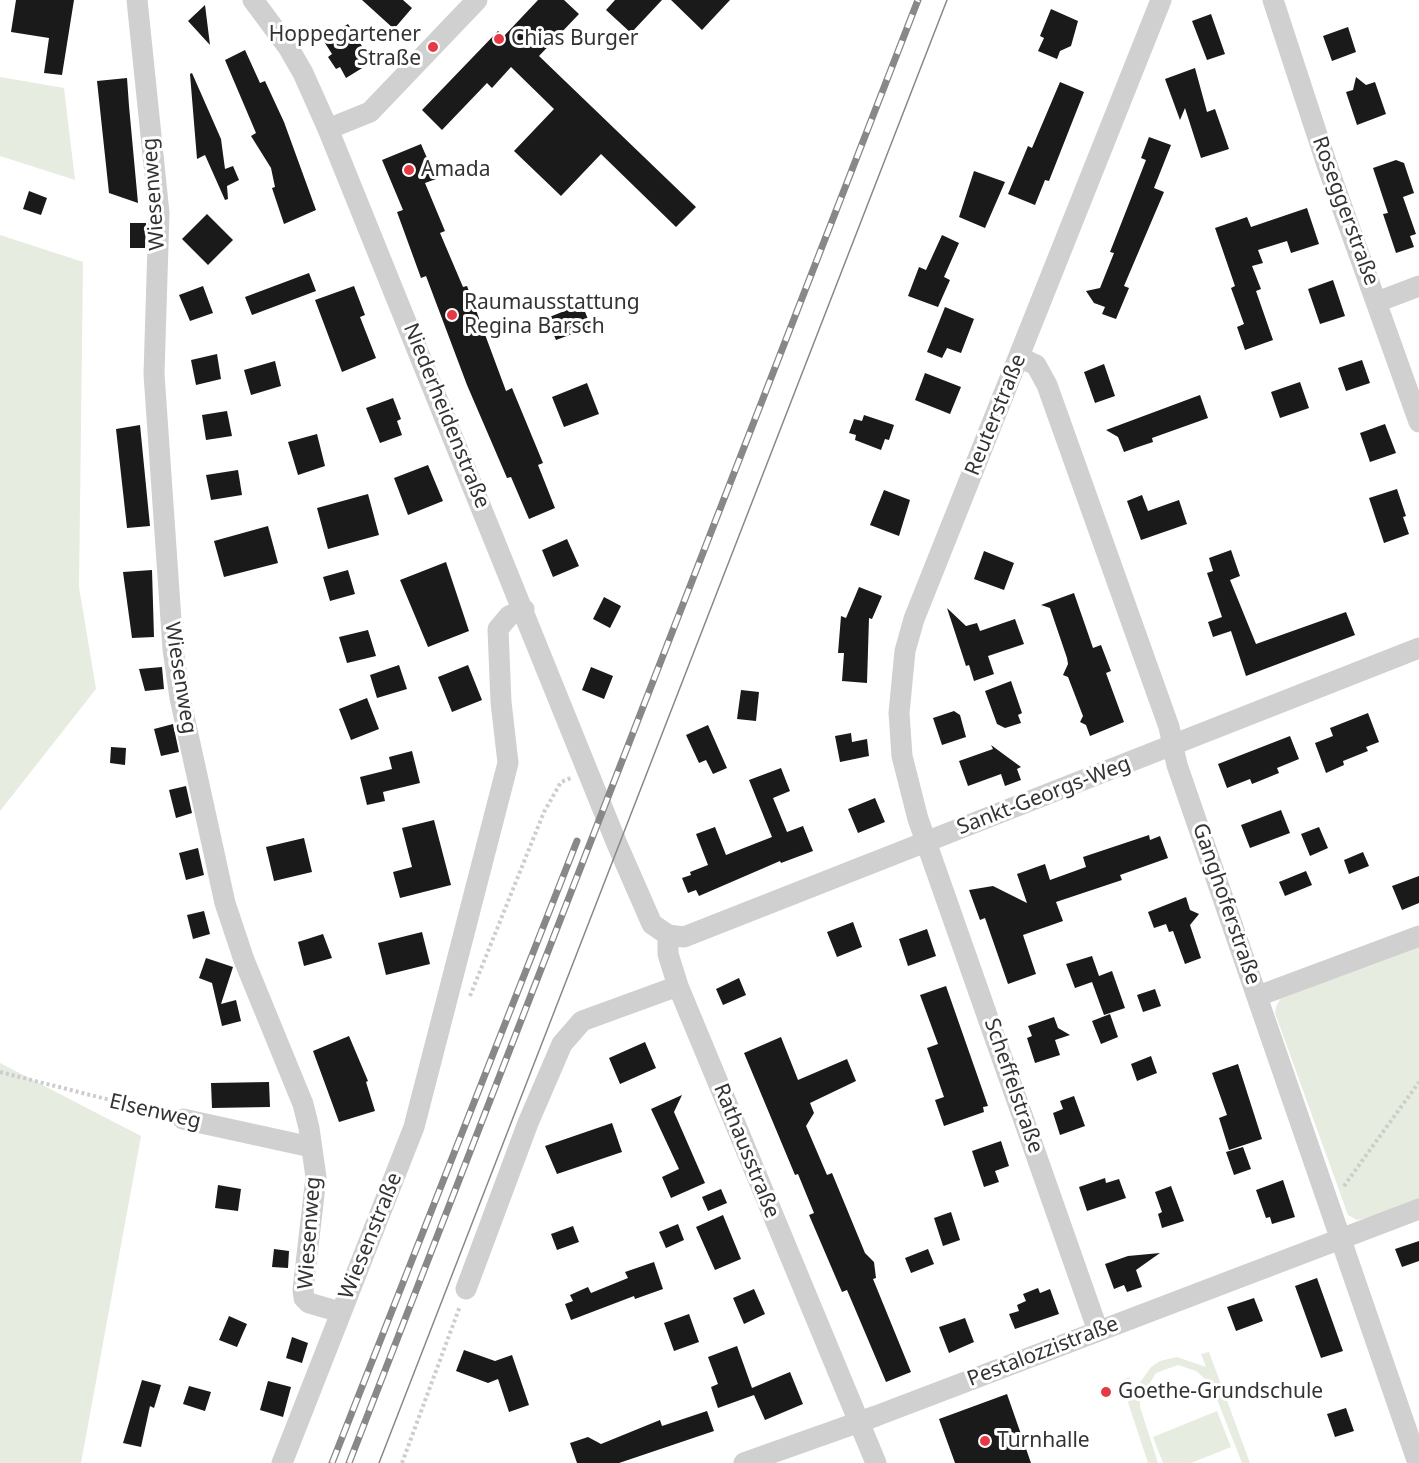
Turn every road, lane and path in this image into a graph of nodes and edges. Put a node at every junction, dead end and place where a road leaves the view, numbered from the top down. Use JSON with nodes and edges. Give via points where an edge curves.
{"nodes":[{"id":1,"x":137,"y":0,"type":"edge"},
{"id":2,"x":253,"y":0,"type":"edge"},
{"id":3,"x":477,"y":0,"type":"edge"},
{"id":4,"x":1161,"y":0,"type":"edge"},
{"id":5,"x":1273,"y":0,"type":"edge"},
{"id":6,"x":328,"y":129,"type":"junction"},
{"id":7,"x":1419,"y":286,"type":"edge"},
{"id":8,"x":1377,"y":302,"type":"junction"},
{"id":9,"x":1018,"y":357,"type":"junction"},
{"id":10,"x":1419,"y":422,"type":"edge"},
{"id":11,"x":524,"y":609,"type":"junction"},
{"id":12,"x":1419,"y":648,"type":"edge"},
{"id":13,"x":1172,"y":746,"type":"junction"},
{"id":14,"x":552,"y":795,"type":"dead end"},
{"id":15,"x":927,"y":842,"type":"junction"},
{"id":16,"x":668,"y":935,"type":"junction"},
{"id":17,"x":1419,"y":936,"type":"edge"},
{"id":18,"x":678,"y":986,"type":"junction"},
{"id":19,"x":1258,"y":996,"type":"junction"},
{"id":20,"x":446,"y":1004,"type":"junction"},
{"id":21,"x":0,"y":1072,"type":"edge"},
{"id":22,"x":1419,"y":1082,"type":"edge"},
{"id":23,"x":183,"y":1119,"type":"joint"},
{"id":24,"x":311,"y":1147,"type":"junction"},
{"id":25,"x":1330,"y":1204,"type":"junction"},
{"id":26,"x":1419,"y":1209,"type":"edge"},
{"id":27,"x":1341,"y":1240,"type":"junction"},
{"id":28,"x":466,"y":1289,"type":"joint"},
{"id":29,"x":340,"y":1312,"type":"junction"},
{"id":30,"x":1098,"y":1331,"type":"junction"},
{"id":31,"x":858,"y":1422,"type":"junction"},
{"id":32,"x":282,"y":1463,"type":"edge"},
{"id":33,"x":402,"y":1463,"type":"edge"},
{"id":34,"x":744,"y":1463,"type":"edge"},
{"id":35,"x":876,"y":1463,"type":"edge"},
{"id":36,"x":1418,"y":1463,"type":"edge"}],
"edges":[{"from":1,"to":24,"type":"street","name":"Wiesenweg","via":[[159,213],[154,374],[177,678],[225,903],[303,1104]]},
{"from":2,"to":6,"type":"street","name":"Niederheidenstraße","via":[[288,47]]},
{"from":3,"to":6,"type":"street","via":[[370,112]]},
{"from":4,"to":9,"type":"street","name":"Reuterstraße"},
{"from":5,"to":8,"type":"street","name":"Roseggerstraße"},
{"from":6,"to":11,"type":"street","name":"Niederheidenstraße"},
{"from":7,"to":8,"type":"street"},
{"from":8,"to":10,"type":"street","name":"Roseggerstraße"},
{"from":9,"to":13,"type":"street","name":"Ganghoferstraße","via":[[1036,365],[1047,385],[1169,727]]},
{"from":9,"to":15,"type":"street","name":"Reuterstraße","via":[[904,651],[899,713],[902,756]]},
{"from":11,"to":16,"type":"street","name":"Niederheidenstraße","via":[[652,924]]},
{"from":11,"to":20,"type":"street","name":"Wiesenstraße","via":[[509,616],[498,629],[508,763]]},
{"from":12,"to":13,"type":"street","name":"Sankt-Georgs-Weg"},
{"from":13,"to":15,"type":"street","name":"Sankt-Georgs-Weg"},
{"from":13,"to":19,"type":"street","name":"Ganghoferstraße"},
{"from":14,"to":20,"type":"path","via":[[470,998],[460,1006]]},
{"from":15,"to":16,"type":"street","name":"Sankt-Georgs-Weg","via":[[684,937]]},
{"from":15,"to":30,"type":"street","name":"Scheffelstraße"},
{"from":16,"to":18,"type":"street","name":"Rathausstraße","via":[[668,954]]},
{"from":17,"to":19,"type":"street"},
{"from":18,"to":28,"type":"street","via":[[582,1021],[562,1044]]},
{"from":18,"to":31,"type":"street","name":"Rathausstraße"},
{"from":19,"to":25,"type":"street","name":"Ganghoferstraße"},
{"from":20,"to":29,"type":"street","name":"Wiesenstraße","via":[[414,1127]]},
{"from":21,"to":23,"type":"path","name":"Elsenweg"},
{"from":22,"to":25,"type":"path"},
{"from":23,"to":24,"type":"street","name":"Elsenweg"},
{"from":24,"to":29,"type":"street","name":"Wiesenweg","via":[[316,1177],[304,1298]]},
{"from":25,"to":27,"type":"street","name":"Ganghoferstraße"},
{"from":26,"to":27,"type":"street","name":"Pestalozzistraße"},
{"from":27,"to":30,"type":"street","name":"Pestalozzistraße"},
{"from":27,"to":36,"type":"street","name":"Ganghoferstraße"},
{"from":28,"to":33,"type":"path"},
{"from":29,"to":32,"type":"street","name":"Wiesenstraße"},
{"from":30,"to":31,"type":"street","name":"Pestalozzistraße"},
{"from":31,"to":34,"type":"street","name":"Pestalozzistraße"},
{"from":31,"to":35,"type":"street","name":"Rathausstraße"}]}
